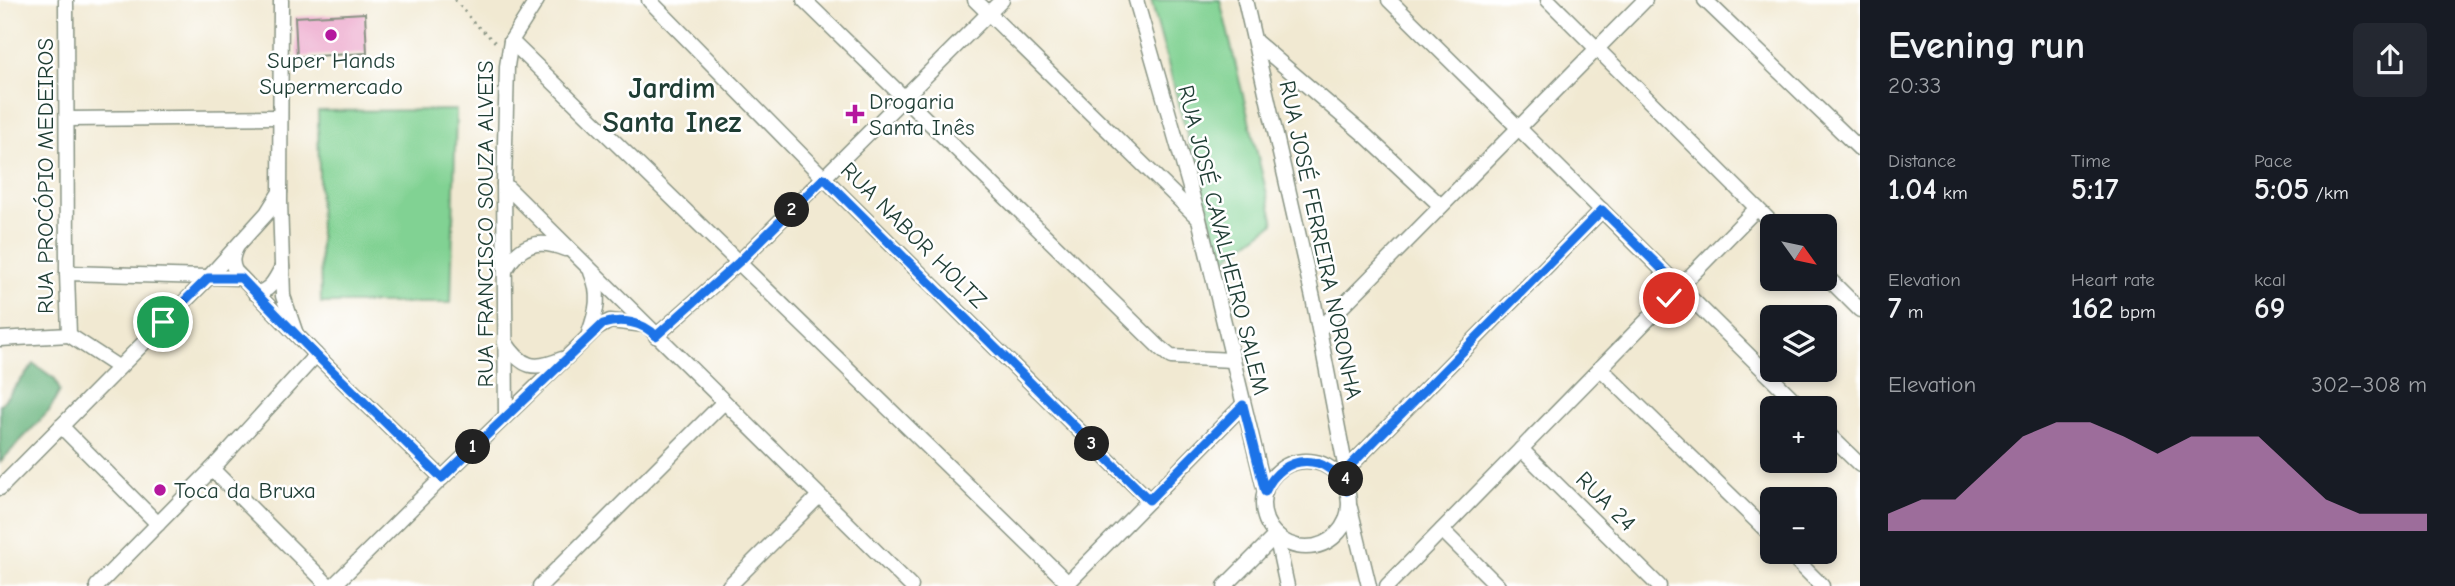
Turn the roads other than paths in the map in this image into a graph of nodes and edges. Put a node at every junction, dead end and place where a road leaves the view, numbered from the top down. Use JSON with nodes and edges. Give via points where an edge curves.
{"nodes":[{"id":1,"x":66,"y":0,"type":"edge"},
{"id":2,"x":281,"y":0,"type":"edge"},
{"id":3,"x":537,"y":0,"type":"edge"},
{"id":4,"x":649,"y":0,"type":"edge"},
{"id":5,"x":804,"y":0,"type":"edge"},
{"id":6,"x":975,"y":0,"type":"edge"},
{"id":7,"x":1002,"y":0,"type":"edge"},
{"id":8,"x":1136,"y":0,"type":"edge"},
{"id":9,"x":1245,"y":0,"type":"edge"},
{"id":10,"x":1389,"y":0,"type":"edge"},
{"id":11,"x":1548,"y":0,"type":"edge"},
{"id":12,"x":1645,"y":0,"type":"edge"},
{"id":13,"x":1705,"y":0,"type":"edge"},
{"id":14,"x":989,"y":14,"type":"junction"},
{"id":15,"x":1255,"y":41,"type":"junction"},
{"id":16,"x":509,"y":47,"type":"junction"},
{"id":17,"x":1597,"y":49,"type":"junction"},
{"id":18,"x":904,"y":98,"type":"junction"},
{"id":19,"x":281,"y":117,"type":"junction"},
{"id":20,"x":66,"y":119,"type":"junction"},
{"id":21,"x":1519,"y":128,"type":"junction"},
{"id":22,"x":1860,"y":149,"type":"edge"},
{"id":23,"x":824,"y":178,"type":"junction"},
{"id":24,"x":504,"y":184,"type":"junction"},
{"id":25,"x":280,"y":199,"type":"junction"},
{"id":26,"x":1441,"y":206,"type":"junction"},
{"id":27,"x":1757,"y":208,"type":"junction"},
{"id":28,"x":1602,"y":210,"type":"junction"},
{"id":29,"x":1763,"y":214,"type":"edge"},
{"id":30,"x":262,"y":219,"type":"junction"},
{"id":31,"x":1199,"y":219,"type":"junction"},
{"id":32,"x":281,"y":222,"type":"junction"},
{"id":33,"x":238,"y":245,"type":"junction"},
{"id":34,"x":573,"y":253,"type":"junction"},
{"id":35,"x":739,"y":262,"type":"junction"},
{"id":36,"x":282,"y":267,"type":"junction"},
{"id":37,"x":589,"y":269,"type":"junction"},
{"id":38,"x":505,"y":270,"type":"junction"},
{"id":39,"x":67,"y":273,"type":"junction"},
{"id":40,"x":208,"y":278,"type":"junction"},
{"id":41,"x":241,"y":278,"type":"junction"},
{"id":42,"x":1680,"y":287,"type":"junction"},
{"id":43,"x":1838,"y":288,"type":"edge"},
{"id":44,"x":255,"y":293,"type":"junction"},
{"id":45,"x":1860,"y":310,"type":"edge"},
{"id":46,"x":1320,"y":329,"type":"junction"},
{"id":47,"x":651,"y":330,"type":"junction"},
{"id":48,"x":296,"y":334,"type":"junction"},
{"id":49,"x":69,"y":335,"type":"junction"},
{"id":50,"x":587,"y":337,"type":"junction"},
{"id":51,"x":0,"y":339,"type":"edge"},
{"id":52,"x":505,"y":342,"type":"junction"},
{"id":53,"x":316,"y":355,"type":"junction"},
{"id":54,"x":566,"y":358,"type":"junction"},
{"id":55,"x":1232,"y":360,"type":"junction"},
{"id":56,"x":118,"y":367,"type":"junction"},
{"id":57,"x":1600,"y":368,"type":"junction"},
{"id":58,"x":1790,"y":396,"type":"edge"},
{"id":59,"x":724,"y":402,"type":"junction"},
{"id":60,"x":1243,"y":405,"type":"junction"},
{"id":61,"x":506,"y":415,"type":"junction"},
{"id":62,"x":61,"y":426,"type":"junction"},
{"id":63,"x":1837,"y":443,"type":"edge"},
{"id":64,"x":1521,"y":449,"type":"junction"},
{"id":65,"x":1860,"y":466,"type":"edge"},
{"id":66,"x":212,"y":469,"type":"junction"},
{"id":67,"x":1346,"y":470,"type":"junction"},
{"id":68,"x":442,"y":478,"type":"junction"},
{"id":69,"x":0,"y":488,"type":"edge"},
{"id":70,"x":1265,"y":492,"type":"junction"},
{"id":71,"x":819,"y":496,"type":"junction"},
{"id":72,"x":1348,"y":497,"type":"junction"},
{"id":73,"x":1149,"y":500,"type":"junction"},
{"id":74,"x":159,"y":524,"type":"junction"},
{"id":75,"x":1760,"y":524,"type":"edge"},
{"id":76,"x":1442,"y":530,"type":"junction"},
{"id":77,"x":1276,"y":535,"type":"junction"},
{"id":78,"x":1800,"y":564,"type":"edge"},
{"id":79,"x":1066,"y":584,"type":"edge"},
{"id":80,"x":97,"y":586,"type":"edge"},
{"id":81,"x":331,"y":586,"type":"edge"},
{"id":82,"x":540,"y":586,"type":"edge"},
{"id":83,"x":729,"y":586,"type":"edge"},
{"id":84,"x":911,"y":586,"type":"edge"},
{"id":85,"x":1225,"y":586,"type":"edge"},
{"id":86,"x":1287,"y":586,"type":"edge"},
{"id":87,"x":1369,"y":586,"type":"edge"},
{"id":88,"x":1387,"y":586,"type":"edge"},
{"id":89,"x":1498,"y":586,"type":"edge"},
{"id":90,"x":1659,"y":586,"type":"edge"},
{"id":91,"x":1822,"y":586,"type":"edge"}],
"edges":[{"from":1,"to":20,"type":"street","name":"RUA PROCÓPIO MEDEIROS"},
{"from":2,"to":19,"type":"street"},
{"from":3,"to":16,"type":"street","name":"RUA FRANCISCO SOUZA ALVEIS"},
{"from":4,"to":23,"type":"street","name":"RUA NABOR HOLTZ"},
{"from":5,"to":18,"type":"street"},
{"from":6,"to":14,"type":"street"},
{"from":7,"to":14,"type":"street"},
{"from":8,"to":31,"type":"street","name":"RUA JOSÉ CAVALHEIRO SALEM"},
{"from":9,"to":15,"type":"street","name":"RUA JOSÉ FERREIRA NORONHA"},
{"from":10,"to":21,"type":"street"},
{"from":11,"to":17,"type":"street"},
{"from":12,"to":17,"type":"street"},
{"from":13,"to":22,"type":"street"},
{"from":14,"to":18,"type":"street"},
{"from":14,"to":31,"type":"street"},
{"from":15,"to":26,"type":"street"},
{"from":15,"to":46,"type":"street","name":"RUA JOSÉ FERREIRA NORONHA"},
{"from":16,"to":24,"type":"street","name":"RUA FRANCISCO SOUZA ALVEIS"},
{"from":16,"to":35,"type":"street"},
{"from":17,"to":21,"type":"street"},
{"from":17,"to":27,"type":"street"},
{"from":18,"to":23,"type":"street"},
{"from":18,"to":55,"type":"street","via":[[1171,357]]},
{"from":19,"to":20,"type":"street"},
{"from":19,"to":25,"type":"street"},
{"from":20,"to":39,"type":"street","name":"RUA PROCÓPIO MEDEIROS"},
{"from":21,"to":26,"type":"street"},
{"from":21,"to":28,"type":"street"},
{"from":23,"to":35,"type":"street"},
{"from":23,"to":73,"type":"street","name":"RUA NABOR HOLTZ"},
{"from":24,"to":34,"type":"street"},
{"from":24,"to":38,"type":"street","name":"RUA FRANCISCO SOUZA ALVEIS"},
{"from":25,"to":30,"type":"street"},
{"from":25,"to":32,"type":"street"},
{"from":26,"to":46,"type":"street"},
{"from":27,"to":29,"type":"street"},
{"from":27,"to":42,"type":"street"},
{"from":28,"to":42,"type":"street"},
{"from":28,"to":67,"type":"street"},
{"from":30,"to":32,"type":"street","via":[[274,216]]},
{"from":30,"to":33,"type":"street"},
{"from":31,"to":55,"type":"street","name":"RUA JOSÉ CAVALHEIRO SALEM"},
{"from":32,"to":36,"type":"street"},
{"from":33,"to":40,"type":"street"},
{"from":33,"to":41,"type":"street","via":[[232,264]]},
{"from":34,"to":37,"type":"street"},
{"from":34,"to":38,"type":"street","via":[[540,243],[512,257]]},
{"from":35,"to":47,"type":"street"},
{"from":35,"to":79,"type":"street"},
{"from":36,"to":44,"type":"street","via":[[271,286]]},
{"from":36,"to":48,"type":"street","via":[[283,296]]},
{"from":37,"to":47,"type":"street"},
{"from":37,"to":50,"type":"street","via":[[596,282],[598,308]]},
{"from":38,"to":52,"type":"street","name":"RUA FRANCISCO SOUZA ALVEIS"},
{"from":39,"to":40,"type":"street"},
{"from":39,"to":49,"type":"street","name":"RUA PROCÓPIO MEDEIROS"},
{"from":40,"to":41,"type":"street"},
{"from":40,"to":56,"type":"street"},
{"from":41,"to":44,"type":"street"},
{"from":42,"to":57,"type":"street"},
{"from":42,"to":58,"type":"street"},
{"from":43,"to":45,"type":"street"},
{"from":44,"to":48,"type":"street"},
{"from":46,"to":67,"type":"street","name":"RUA JOSÉ FERREIRA NORONHA"},
{"from":47,"to":50,"type":"street","via":[[610,321]]},
{"from":47,"to":59,"type":"street"},
{"from":48,"to":53,"type":"street"},
{"from":49,"to":51,"type":"street"},
{"from":49,"to":56,"type":"street","name":"RUA PROCÓPIO MEDEIROS"},
{"from":50,"to":54,"type":"street"},
{"from":52,"to":54,"type":"street","via":[[528,365]]},
{"from":52,"to":61,"type":"street","name":"RUA FRANCISCO SOUZA ALVEIS"},
{"from":53,"to":66,"type":"street"},
{"from":53,"to":68,"type":"street"},
{"from":54,"to":61,"type":"street"},
{"from":55,"to":60,"type":"street","name":"RUA JOSÉ CAVALHEIRO SALEM"},
{"from":56,"to":62,"type":"street"},
{"from":57,"to":64,"type":"street"},
{"from":57,"to":75,"type":"street"},
{"from":59,"to":71,"type":"street"},
{"from":59,"to":82,"type":"street"},
{"from":60,"to":70,"type":"street","name":"RUA JOSÉ CAVALHEIRO SALEM"},
{"from":60,"to":73,"type":"street"},
{"from":61,"to":68,"type":"street"},
{"from":62,"to":69,"type":"street"},
{"from":62,"to":74,"type":"street"},
{"from":63,"to":65,"type":"street"},
{"from":64,"to":76,"type":"street"},
{"from":64,"to":90,"type":"street","name":"RUA 24"},
{"from":66,"to":74,"type":"street"},
{"from":66,"to":81,"type":"street"},
{"from":67,"to":72,"type":"street","name":"RUA JOSÉ FERREIRA NORONHA"},
{"from":68,"to":81,"type":"street"},
{"from":70,"to":72,"type":"street","via":[[1279,471],[1310,461],[1333,471]]},
{"from":70,"to":77,"type":"street","via":[[1266,518]]},
{"from":71,"to":83,"type":"street"},
{"from":71,"to":84,"type":"street"},
{"from":72,"to":77,"type":"street","via":[[1348,515],[1341,530],[1321,545],[1296,546]]},
{"from":72,"to":87,"type":"street","name":"RUA JOSÉ FERREIRA NORONHA"},
{"from":73,"to":79,"type":"street"},
{"from":74,"to":80,"type":"street"},
{"from":76,"to":88,"type":"street"},
{"from":76,"to":89,"type":"street"},
{"from":77,"to":85,"type":"street"},
{"from":77,"to":86,"type":"street"},
{"from":78,"to":91,"type":"street"}]}
